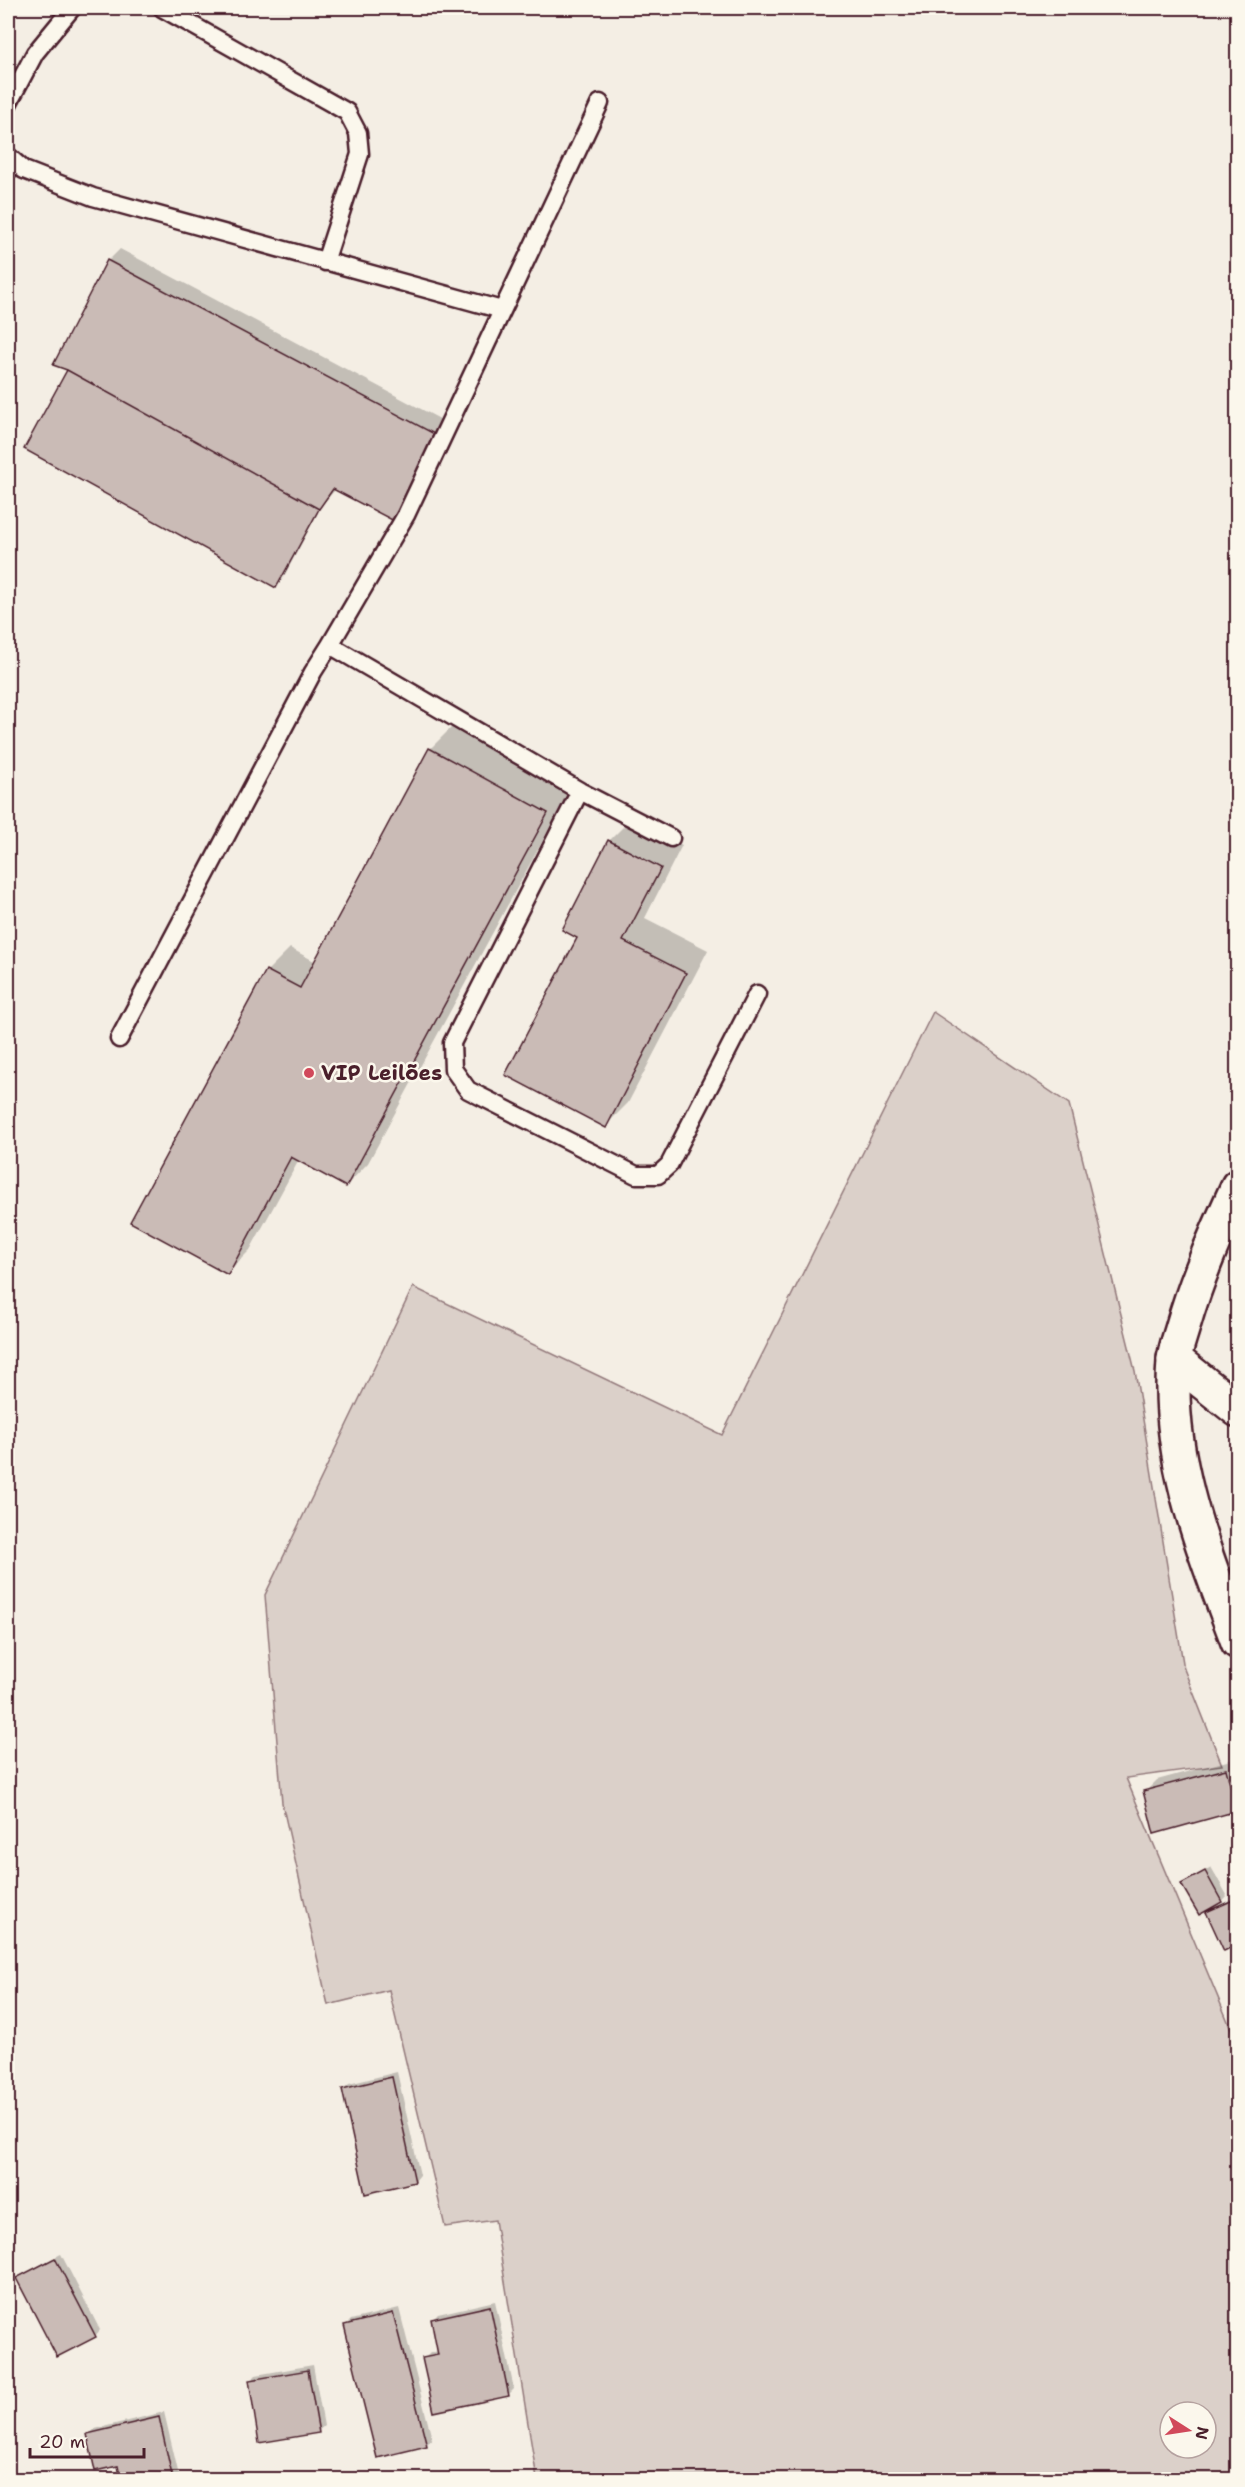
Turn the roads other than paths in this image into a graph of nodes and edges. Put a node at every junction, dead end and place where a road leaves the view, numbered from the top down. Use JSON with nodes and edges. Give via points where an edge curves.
{"nodes":[{"id":1,"x":72,"y":8,"type":"edge"},
{"id":2,"x":162,"y":8,"type":"edge"},
{"id":3,"x":600,"y":103,"type":"dead end"},
{"id":4,"x":8,"y":104,"type":"edge"},
{"id":5,"x":8,"y":156,"type":"edge"},
{"id":6,"x":325,"y":262,"type":"junction"},
{"id":7,"x":502,"y":310,"type":"junction"},
{"id":8,"x":330,"y":645,"type":"junction"},
{"id":9,"x":580,"y":791,"type":"junction"},
{"id":10,"x":671,"y":838,"type":"dead end"},
{"id":11,"x":757,"y":994,"type":"dead end"},
{"id":12,"x":119,"y":1039,"type":"dead end"},
{"id":13,"x":1238,"y":1186,"type":"edge"},
{"id":14,"x":1174,"y":1359,"type":"junction"},
{"id":15,"x":1238,"y":1410,"type":"edge"},
{"id":16,"x":1238,"y":1642,"type":"edge"}],
"edges":[{"from":1,"to":4,"type":"lane","via":[[35,53]]},
{"from":2,"to":6,"type":"lane","via":[[346,112],[358,133],[360,154]]},
{"from":3,"to":7,"type":"lane"},
{"from":5,"to":6,"type":"lane","via":[[24,171],[93,197]]},
{"from":6,"to":7,"type":"lane"},
{"from":7,"to":8,"type":"lane","via":[[406,515]]},
{"from":8,"to":9,"type":"lane"},
{"from":8,"to":12,"type":"lane"},
{"from":9,"to":10,"type":"lane"},
{"from":9,"to":11,"type":"lane","via":[[452,1043],[453,1069],[468,1090],[636,1175],[658,1175],[669,1165]]},
{"from":13,"to":14,"type":"main road","via":[[1204,1259]]},
{"from":14,"to":15,"type":"main road"},
{"from":14,"to":16,"type":"main road","via":[[1179,1462],[1196,1530]]}]}
